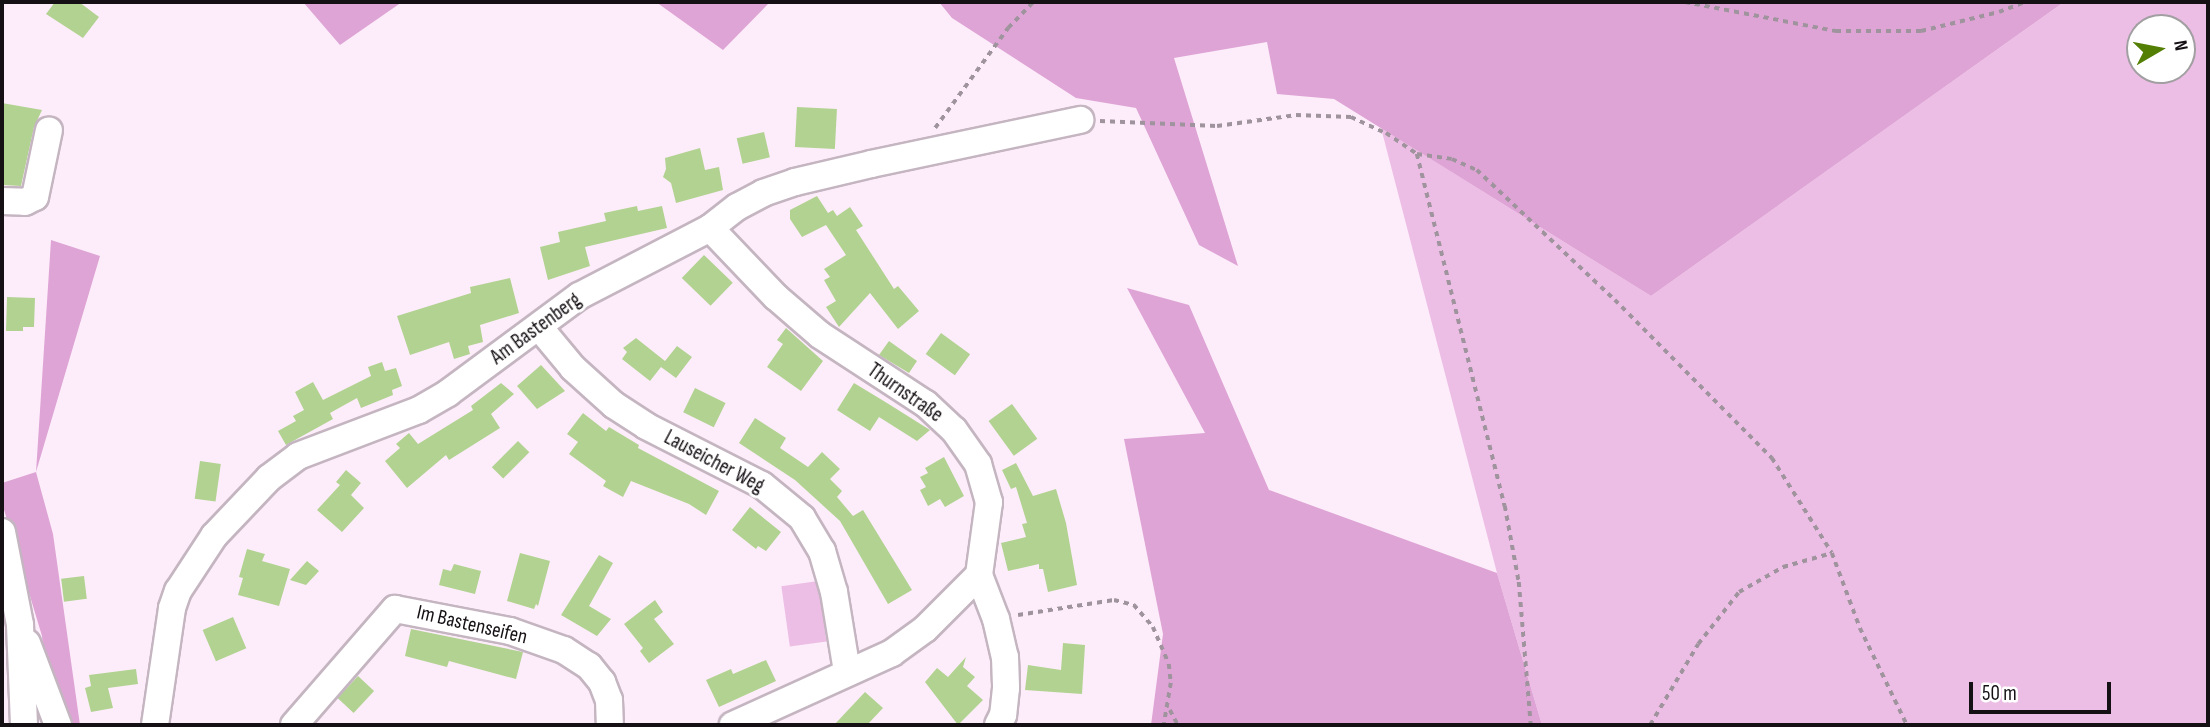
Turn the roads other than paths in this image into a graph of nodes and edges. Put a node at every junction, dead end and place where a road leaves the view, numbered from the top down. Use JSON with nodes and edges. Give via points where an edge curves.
{"nodes":[{"id":1,"x":1080,"y":120,"type":"road end"},
{"id":2,"x":49,"y":130,"type":"dead end"},
{"id":3,"x":2,"y":201,"type":"edge"},
{"id":4,"x":710,"y":228,"type":"junction"},
{"id":5,"x":539,"y":327,"type":"junction"},
{"id":6,"x":2,"y":532,"type":"edge"},
{"id":7,"x":979,"y":575,"type":"junction"},
{"id":8,"x":20,"y":625,"type":"junction"},
{"id":9,"x":847,"y":671,"type":"junction"},
{"id":10,"x":24,"y":725,"type":"edge"},
{"id":11,"x":58,"y":725,"type":"edge"},
{"id":12,"x":155,"y":725,"type":"edge"},
{"id":13,"x":294,"y":725,"type":"edge"},
{"id":14,"x":610,"y":725,"type":"edge"},
{"id":15,"x":733,"y":725,"type":"edge"},
{"id":16,"x":998,"y":725,"type":"edge"}],
"edges":[{"from":1,"to":4,"type":"street","name":"Am Bastenberg","via":[[795,181],[737,207]]},
{"from":2,"to":3,"type":"street","via":[[35,197],[25,202]]},
{"from":4,"to":5,"type":"street","name":"Am Bastenberg","via":[[579,296]]},
{"from":4,"to":7,"type":"street","name":"Thurnstraße","via":[[820,335],[926,404],[954,430],[978,464],[989,502]]},
{"from":5,"to":9,"type":"street","name":"Lauseicher Weg","via":[[573,368],[614,405],[762,485],[802,518],[825,561]]},
{"from":5,"to":12,"type":"street","name":"Am Bastenberg","via":[[419,410],[298,456],[269,478],[214,536],[178,591]]},
{"from":6,"to":8,"type":"street"},
{"from":7,"to":9,"type":"street","via":[[925,629],[892,653]]},
{"from":7,"to":16,"type":"street","via":[[1005,657],[1003,715]]},
{"from":8,"to":10,"type":"street"},
{"from":8,"to":11,"type":"street"},
{"from":9,"to":15,"type":"street"},
{"from":13,"to":14,"type":"street","name":"Im Bastenseifen","via":[[395,609],[510,631],[565,650],[589,666],[602,682],[609,700]]}]}
